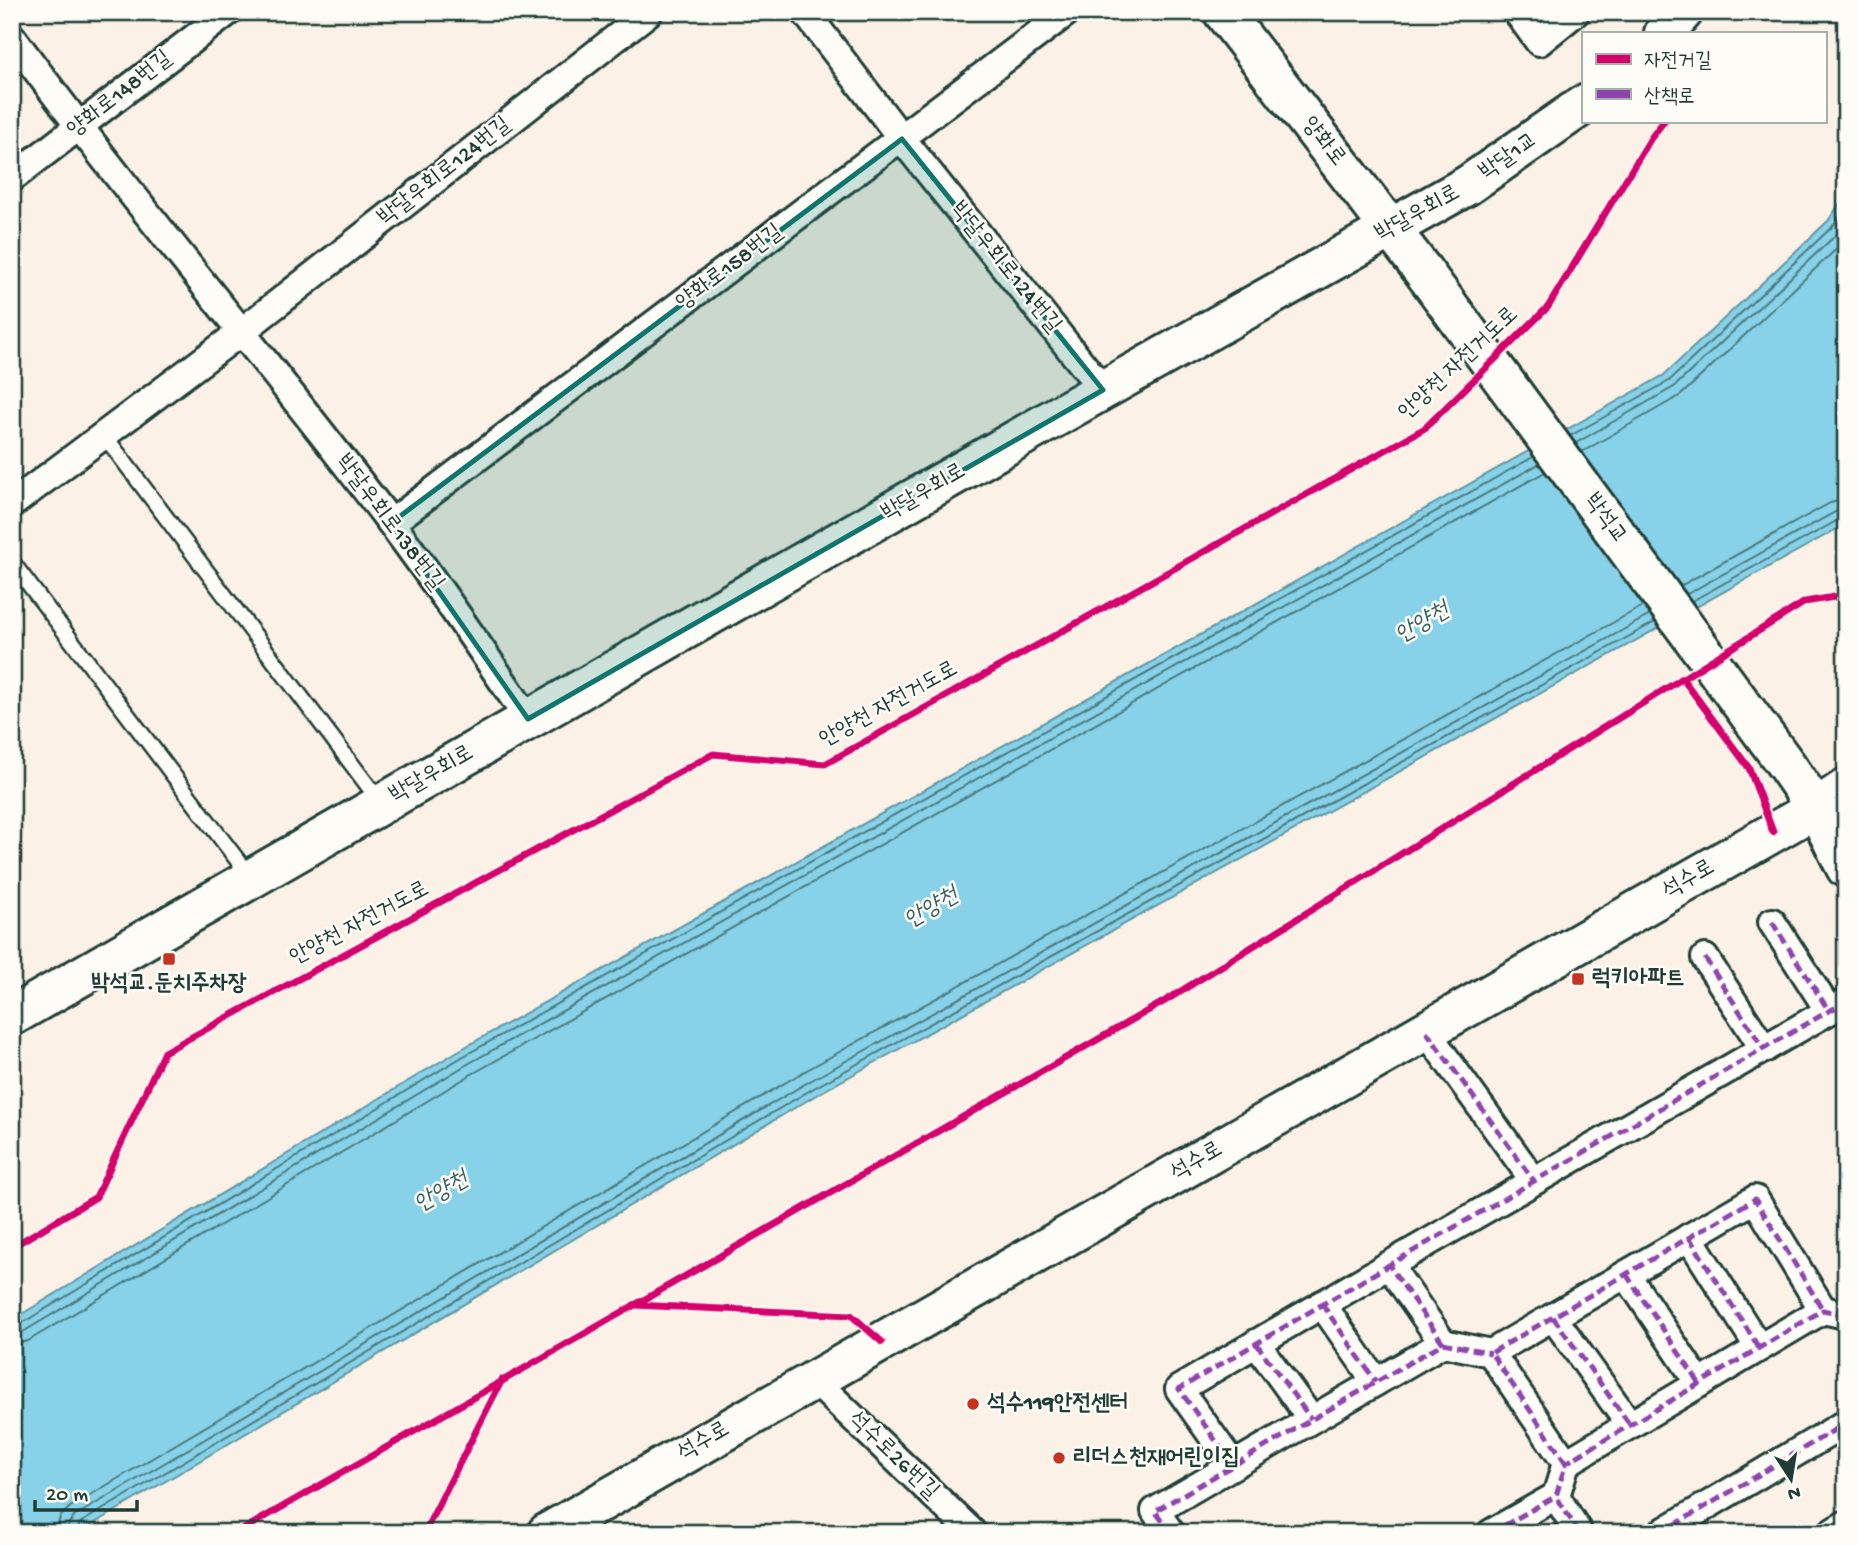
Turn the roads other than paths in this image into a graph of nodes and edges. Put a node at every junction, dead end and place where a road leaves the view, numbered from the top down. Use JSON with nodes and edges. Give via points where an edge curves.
{"nodes":[{"id":1,"x":228,"y":12,"type":"edge"},
{"id":2,"x":649,"y":12,"type":"edge"},
{"id":3,"x":804,"y":12,"type":"edge"},
{"id":4,"x":1067,"y":12,"type":"edge"},
{"id":5,"x":1223,"y":12,"type":"edge"},
{"id":6,"x":1517,"y":12,"type":"edge"},
{"id":7,"x":1576,"y":12,"type":"edge"},
{"id":8,"x":1683,"y":12,"type":"edge"},
{"id":9,"x":1665,"y":32,"type":"edge"},
{"id":10,"x":12,"y":37,"type":"edge"},
{"id":11,"x":1582,"y":106,"type":"edge"},
{"id":12,"x":78,"y":128,"type":"junction"},
{"id":13,"x":902,"y":139,"type":"junction"},
{"id":14,"x":12,"y":178,"type":"edge"},
{"id":15,"x":1468,"y":186,"type":"joint"},
{"id":16,"x":1390,"y":229,"type":"junction"},
{"id":17,"x":1423,"y":271,"type":"joint"},
{"id":18,"x":241,"y":332,"type":"junction"},
{"id":19,"x":1103,"y":390,"type":"junction"},
{"id":20,"x":104,"y":435,"type":"junction"},
{"id":21,"x":12,"y":504,"type":"edge"},
{"id":22,"x":391,"y":523,"type":"junction"},
{"id":23,"x":12,"y":562,"type":"edge"},
{"id":24,"x":528,"y":719,"type":"junction"},
{"id":25,"x":1831,"y":798,"type":"edge"},
{"id":26,"x":382,"y":804,"type":"junction"},
{"id":27,"x":1846,"y":867,"type":"edge"},
{"id":28,"x":252,"y":879,"type":"junction"},
{"id":29,"x":1772,"y":922,"type":"dead end"},
{"id":30,"x":1705,"y":958,"type":"dead end"},
{"id":31,"x":1837,"y":1010,"type":"edge"},
{"id":32,"x":12,"y":1016,"type":"edge"},
{"id":33,"x":1426,"y":1031,"type":"junction"},
{"id":34,"x":1764,"y":1049,"type":"junction"},
{"id":35,"x":1534,"y":1181,"type":"junction"},
{"id":36,"x":1689,"y":1237,"type":"junction"},
{"id":37,"x":1389,"y":1265,"type":"junction"},
{"id":38,"x":1626,"y":1274,"type":"junction"},
{"id":39,"x":1322,"y":1304,"type":"junction"},
{"id":40,"x":1834,"y":1313,"type":"edge"},
{"id":41,"x":1553,"y":1317,"type":"junction"},
{"id":42,"x":1256,"y":1343,"type":"junction"},
{"id":43,"x":1443,"y":1343,"type":"junction"},
{"id":44,"x":1759,"y":1348,"type":"junction"},
{"id":45,"x":1491,"y":1353,"type":"junction"},
{"id":46,"x":814,"y":1380,"type":"junction"},
{"id":47,"x":1376,"y":1382,"type":"junction"},
{"id":48,"x":1699,"y":1383,"type":"junction"},
{"id":49,"x":1311,"y":1419,"type":"junction"},
{"id":50,"x":1846,"y":1423,"type":"edge"},
{"id":51,"x":1630,"y":1425,"type":"junction"},
{"id":52,"x":1566,"y":1463,"type":"junction"},
{"id":53,"x":1233,"y":1465,"type":"junction"},
{"id":54,"x":1556,"y":1496,"type":"junction"},
{"id":55,"x":1846,"y":1524,"type":"edge"},
{"id":56,"x":1494,"y":1532,"type":"edge"},
{"id":57,"x":547,"y":1533,"type":"edge"},
{"id":58,"x":973,"y":1533,"type":"edge"},
{"id":59,"x":1171,"y":1533,"type":"edge"},
{"id":60,"x":1579,"y":1533,"type":"edge"},
{"id":61,"x":1661,"y":1533,"type":"edge"},
{"id":62,"x":1831,"y":1533,"type":"edge"}],
"edges":[{"from":1,"to":12,"type":"street","name":"양화로148번길"},
{"from":2,"to":18,"type":"street","name":"박달우회로124번길"},
{"from":3,"to":13,"type":"street","name":"박달우회로124번길"},
{"from":4,"to":13,"type":"street","name":"양화로158번길"},
{"from":5,"to":16,"type":"street","name":"양화로"},
{"from":6,"to":7,"type":"street","via":[[1539,41]]},
{"from":8,"to":9,"type":"street"},
{"from":10,"to":12,"type":"street","name":"박달우회로138번길"},
{"from":11,"to":15,"type":"street","name":"박달1교"},
{"from":12,"to":14,"type":"street","name":"양화로148번길"},
{"from":12,"to":18,"type":"street","name":"박달우회로138번길"},
{"from":13,"to":19,"type":"street","name":"박달우회로124번길"},
{"from":13,"to":22,"type":"street","name":"양화로158번길"},
{"from":15,"to":16,"type":"street","name":"박달우회로"},
{"from":16,"to":17,"type":"street","name":"양화로"},
{"from":16,"to":19,"type":"street","name":"박달우회로"},
{"from":17,"to":25,"type":"street","name":"박석교","via":[[1787,766]]},
{"from":18,"to":20,"type":"street"},
{"from":18,"to":22,"type":"street","name":"박달우회로138번길"},
{"from":19,"to":24,"type":"street","name":"박달우회로"},
{"from":20,"to":21,"type":"street"},
{"from":20,"to":26,"type":"lane","name":"박달우회로"},
{"from":22,"to":24,"type":"street","name":"박달우회로138번길"},
{"from":23,"to":28,"type":"lane"},
{"from":24,"to":26,"type":"street","name":"박달우회로"},
{"from":25,"to":27,"type":"street"},
{"from":25,"to":33,"type":"street","name":"석수로"},
{"from":26,"to":28,"type":"street","name":"박달우회로"},
{"from":28,"to":32,"type":"street","name":"박달우회로"},
{"from":29,"to":31,"type":"street"},
{"from":30,"to":34,"type":"street"},
{"from":31,"to":34,"type":"street"},
{"from":33,"to":35,"type":"street"},
{"from":33,"to":46,"type":"street","name":"석수로"},
{"from":34,"to":35,"type":"street"},
{"from":35,"to":37,"type":"street"},
{"from":36,"to":38,"type":"street"},
{"from":36,"to":40,"type":"street","via":[[1755,1199]]},
{"from":36,"to":44,"type":"street"},
{"from":37,"to":39,"type":"street"},
{"from":37,"to":43,"type":"street"},
{"from":38,"to":41,"type":"street"},
{"from":38,"to":48,"type":"street"},
{"from":39,"to":42,"type":"street"},
{"from":39,"to":47,"type":"street"},
{"from":40,"to":44,"type":"street"},
{"from":41,"to":45,"type":"street"},
{"from":41,"to":51,"type":"street"},
{"from":42,"to":49,"type":"street"},
{"from":42,"to":53,"type":"street","via":[[1179,1389]]},
{"from":43,"to":45,"type":"street"},
{"from":43,"to":47,"type":"street"},
{"from":44,"to":48,"type":"street"},
{"from":45,"to":52,"type":"street"},
{"from":46,"to":57,"type":"street","name":"석수로"},
{"from":46,"to":58,"type":"street","name":"석수로26번길"},
{"from":47,"to":49,"type":"street"},
{"from":48,"to":51,"type":"street"},
{"from":49,"to":53,"type":"street"},
{"from":50,"to":61,"type":"street"},
{"from":51,"to":52,"type":"street"},
{"from":52,"to":54,"type":"street"},
{"from":53,"to":59,"type":"street","via":[[1155,1511]]},
{"from":54,"to":56,"type":"street"},
{"from":54,"to":60,"type":"street"},
{"from":55,"to":62,"type":"street"}]}
